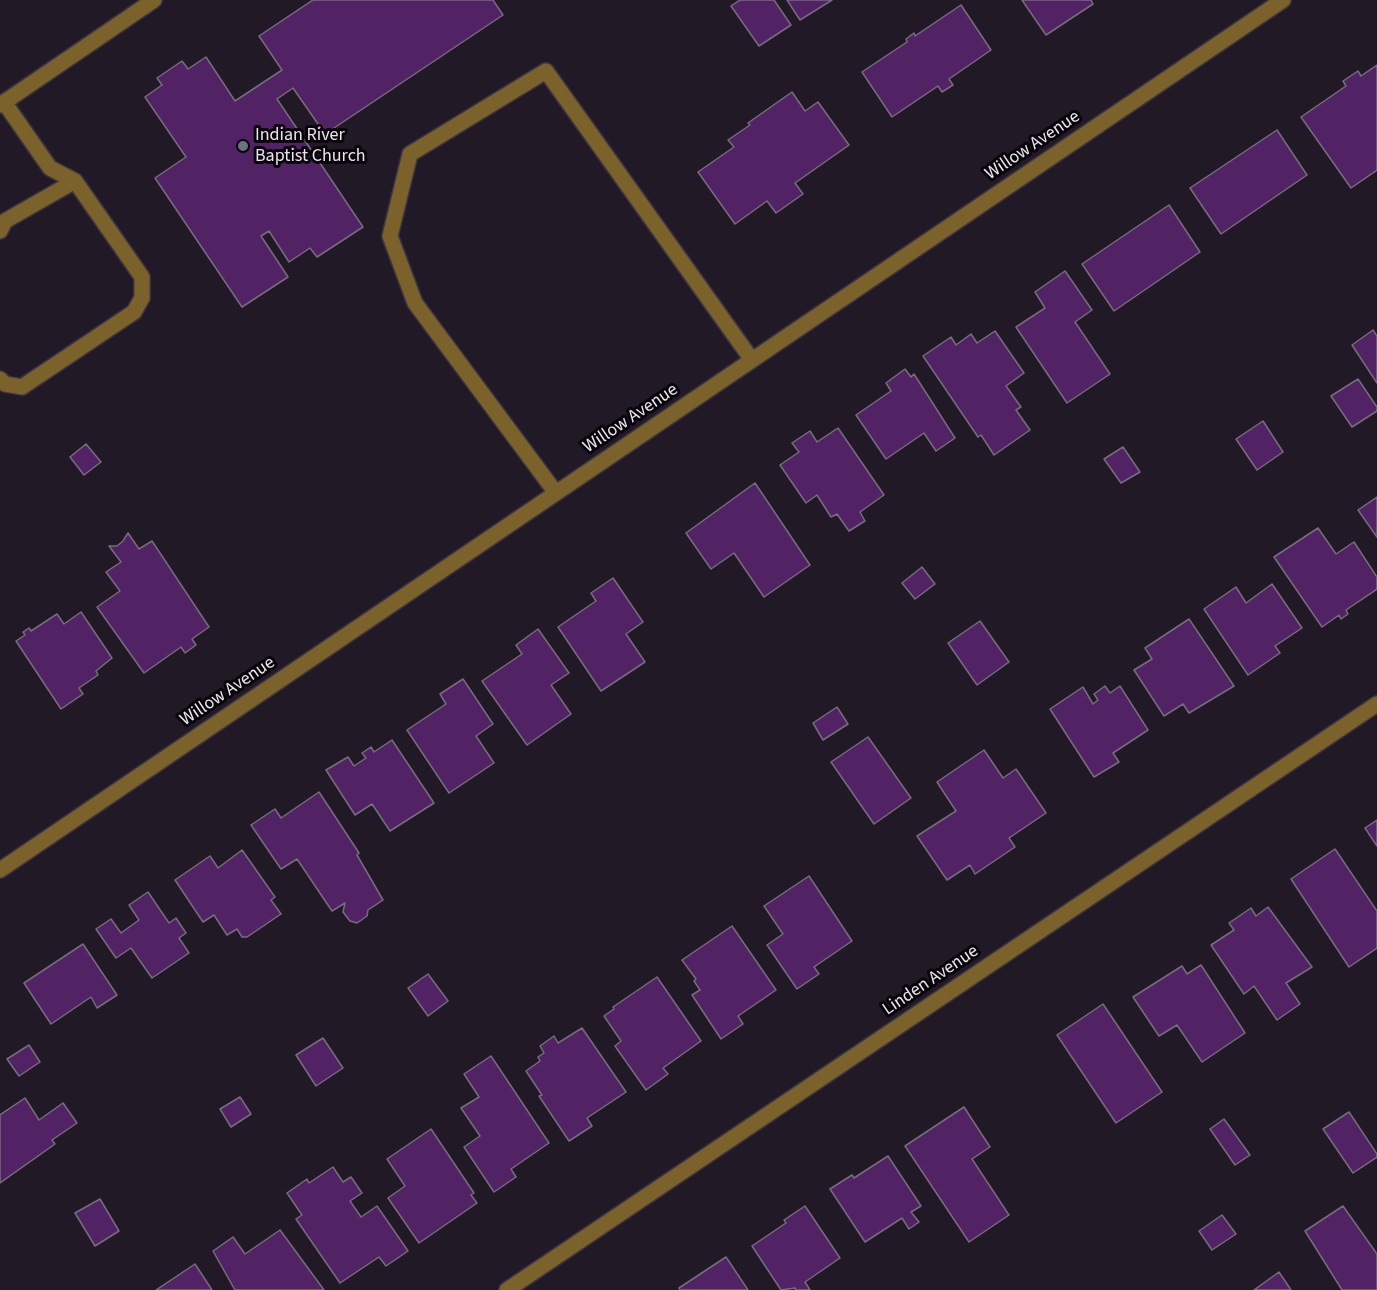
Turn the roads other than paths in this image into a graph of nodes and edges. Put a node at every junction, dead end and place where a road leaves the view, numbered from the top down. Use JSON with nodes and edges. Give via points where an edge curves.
{"nodes":[{"id":1,"x":154,"y":0,"type":"edge"},
{"id":2,"x":1283,"y":0,"type":"edge"},
{"id":3,"x":2,"y":104,"type":"edge"},
{"id":4,"x":75,"y":181,"type":"junction"},
{"id":5,"x":0,"y":231,"type":"edge"},
{"id":6,"x":752,"y":360,"type":"junction"},
{"id":7,"x":0,"y":379,"type":"edge"},
{"id":8,"x":555,"y":493,"type":"junction"},
{"id":9,"x":1377,"y":704,"type":"edge"},
{"id":10,"x":0,"y":870,"type":"edge"},
{"id":11,"x":507,"y":1290,"type":"edge"}],
"edges":[{"from":1,"to":3,"type":"street"},
{"from":2,"to":6,"type":"street","name":"Willow Avenue"},
{"from":3,"to":4,"type":"street","via":[[50,168]]},
{"from":4,"to":5,"type":"street","via":[[5,221]]},
{"from":4,"to":7,"type":"street","via":[[142,277],[142,298],[134,312],[22,387]]},
{"from":6,"to":8,"type":"street","name":"Willow Avenue"},
{"from":6,"to":8,"type":"street","via":[[546,71],[410,154],[390,236],[415,303]]},
{"from":8,"to":10,"type":"street","name":"Willow Avenue"},
{"from":9,"to":11,"type":"street","name":"Linden Avenue"}]}
